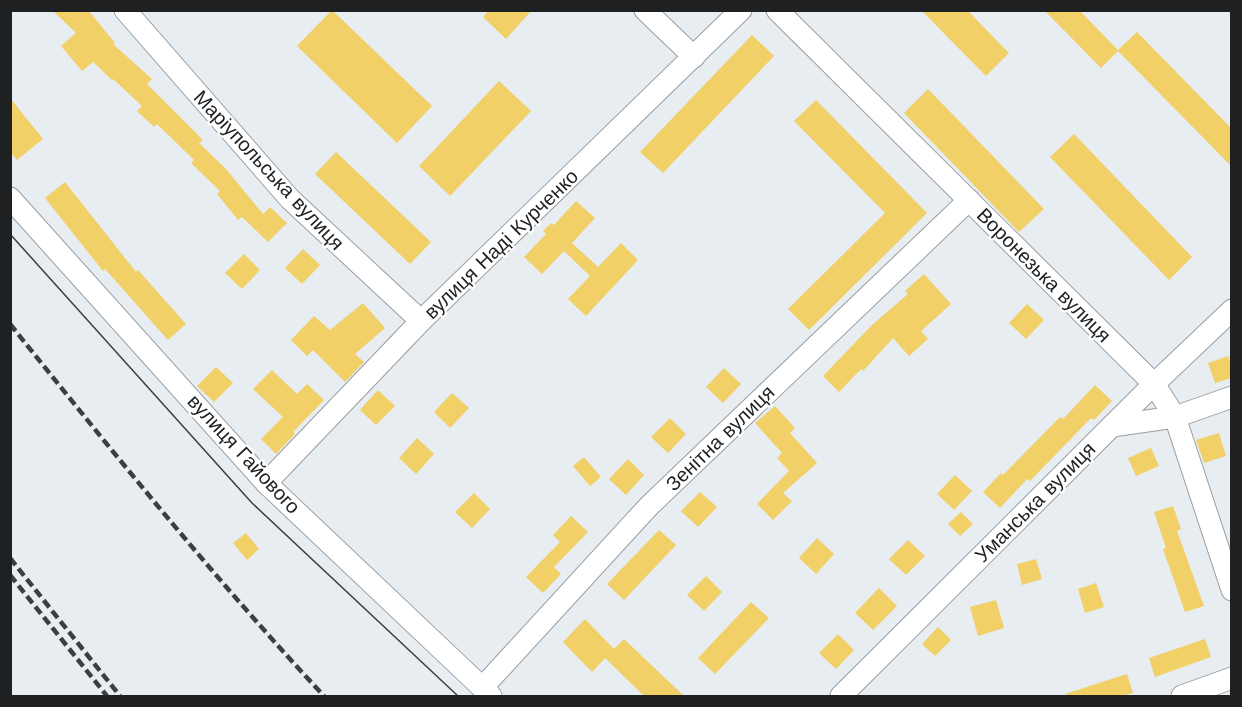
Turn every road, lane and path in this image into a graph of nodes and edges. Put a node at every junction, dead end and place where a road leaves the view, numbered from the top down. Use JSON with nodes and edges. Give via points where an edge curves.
{"nodes":[{"id":1,"x":125,"y":10,"type":"edge"},
{"id":2,"x":645,"y":10,"type":"edge"},
{"id":3,"x":741,"y":10,"type":"edge"},
{"id":4,"x":777,"y":10,"type":"edge"},
{"id":5,"x":694,"y":57,"type":"junction"},
{"id":6,"x":10,"y":198,"type":"edge"},
{"id":7,"x":969,"y":200,"type":"junction"},
{"id":8,"x":1232,"y":310,"type":"edge"},
{"id":9,"x":421,"y":321,"type":"junction"},
{"id":10,"x":1154,"y":384,"type":"junction"},
{"id":11,"x":1232,"y":397,"type":"edge"},
{"id":12,"x":1175,"y":417,"type":"junction"},
{"id":13,"x":1112,"y":426,"type":"junction"},
{"id":14,"x":266,"y":483,"type":"junction"},
{"id":15,"x":1232,"y":590,"type":"edge"},
{"id":16,"x":1232,"y":678,"type":"edge"},
{"id":17,"x":487,"y":692,"type":"edge"},
{"id":18,"x":841,"y":696,"type":"edge"},
{"id":19,"x":1182,"y":696,"type":"edge"}],
"edges":[{"from":1,"to":9,"type":"street","name":"Маріупольська вулиця","via":[[290,199]]},
{"from":2,"to":5,"type":"street"},
{"from":3,"to":5,"type":"street","name":"вулиця Наді Курченко"},
{"from":4,"to":7,"type":"street","name":"Воронезька вулиця"},
{"from":5,"to":9,"type":"street","name":"вулиця Наді Курченко"},
{"from":6,"to":14,"type":"street","name":"вулиця Гайового"},
{"from":7,"to":10,"type":"street","name":"Воронезька вулиця"},
{"from":7,"to":17,"type":"street","name":"Зенітна вулиця","via":[[649,506]]},
{"from":8,"to":10,"type":"street","name":"Уманська вулиця"},
{"from":9,"to":14,"type":"street","name":"вулиця Наді Курченко"},
{"from":10,"to":12,"type":"street","name":"Воронезька вулиця"},
{"from":10,"to":13,"type":"street","name":"Уманська вулиця"},
{"from":11,"to":12,"type":"street"},
{"from":12,"to":13,"type":"street"},
{"from":12,"to":15,"type":"street","name":"Воронезька вулиця"},
{"from":13,"to":18,"type":"street","name":"Уманська вулиця"},
{"from":14,"to":17,"type":"street","name":"вулиця Гайового"},
{"from":16,"to":19,"type":"street"}]}
